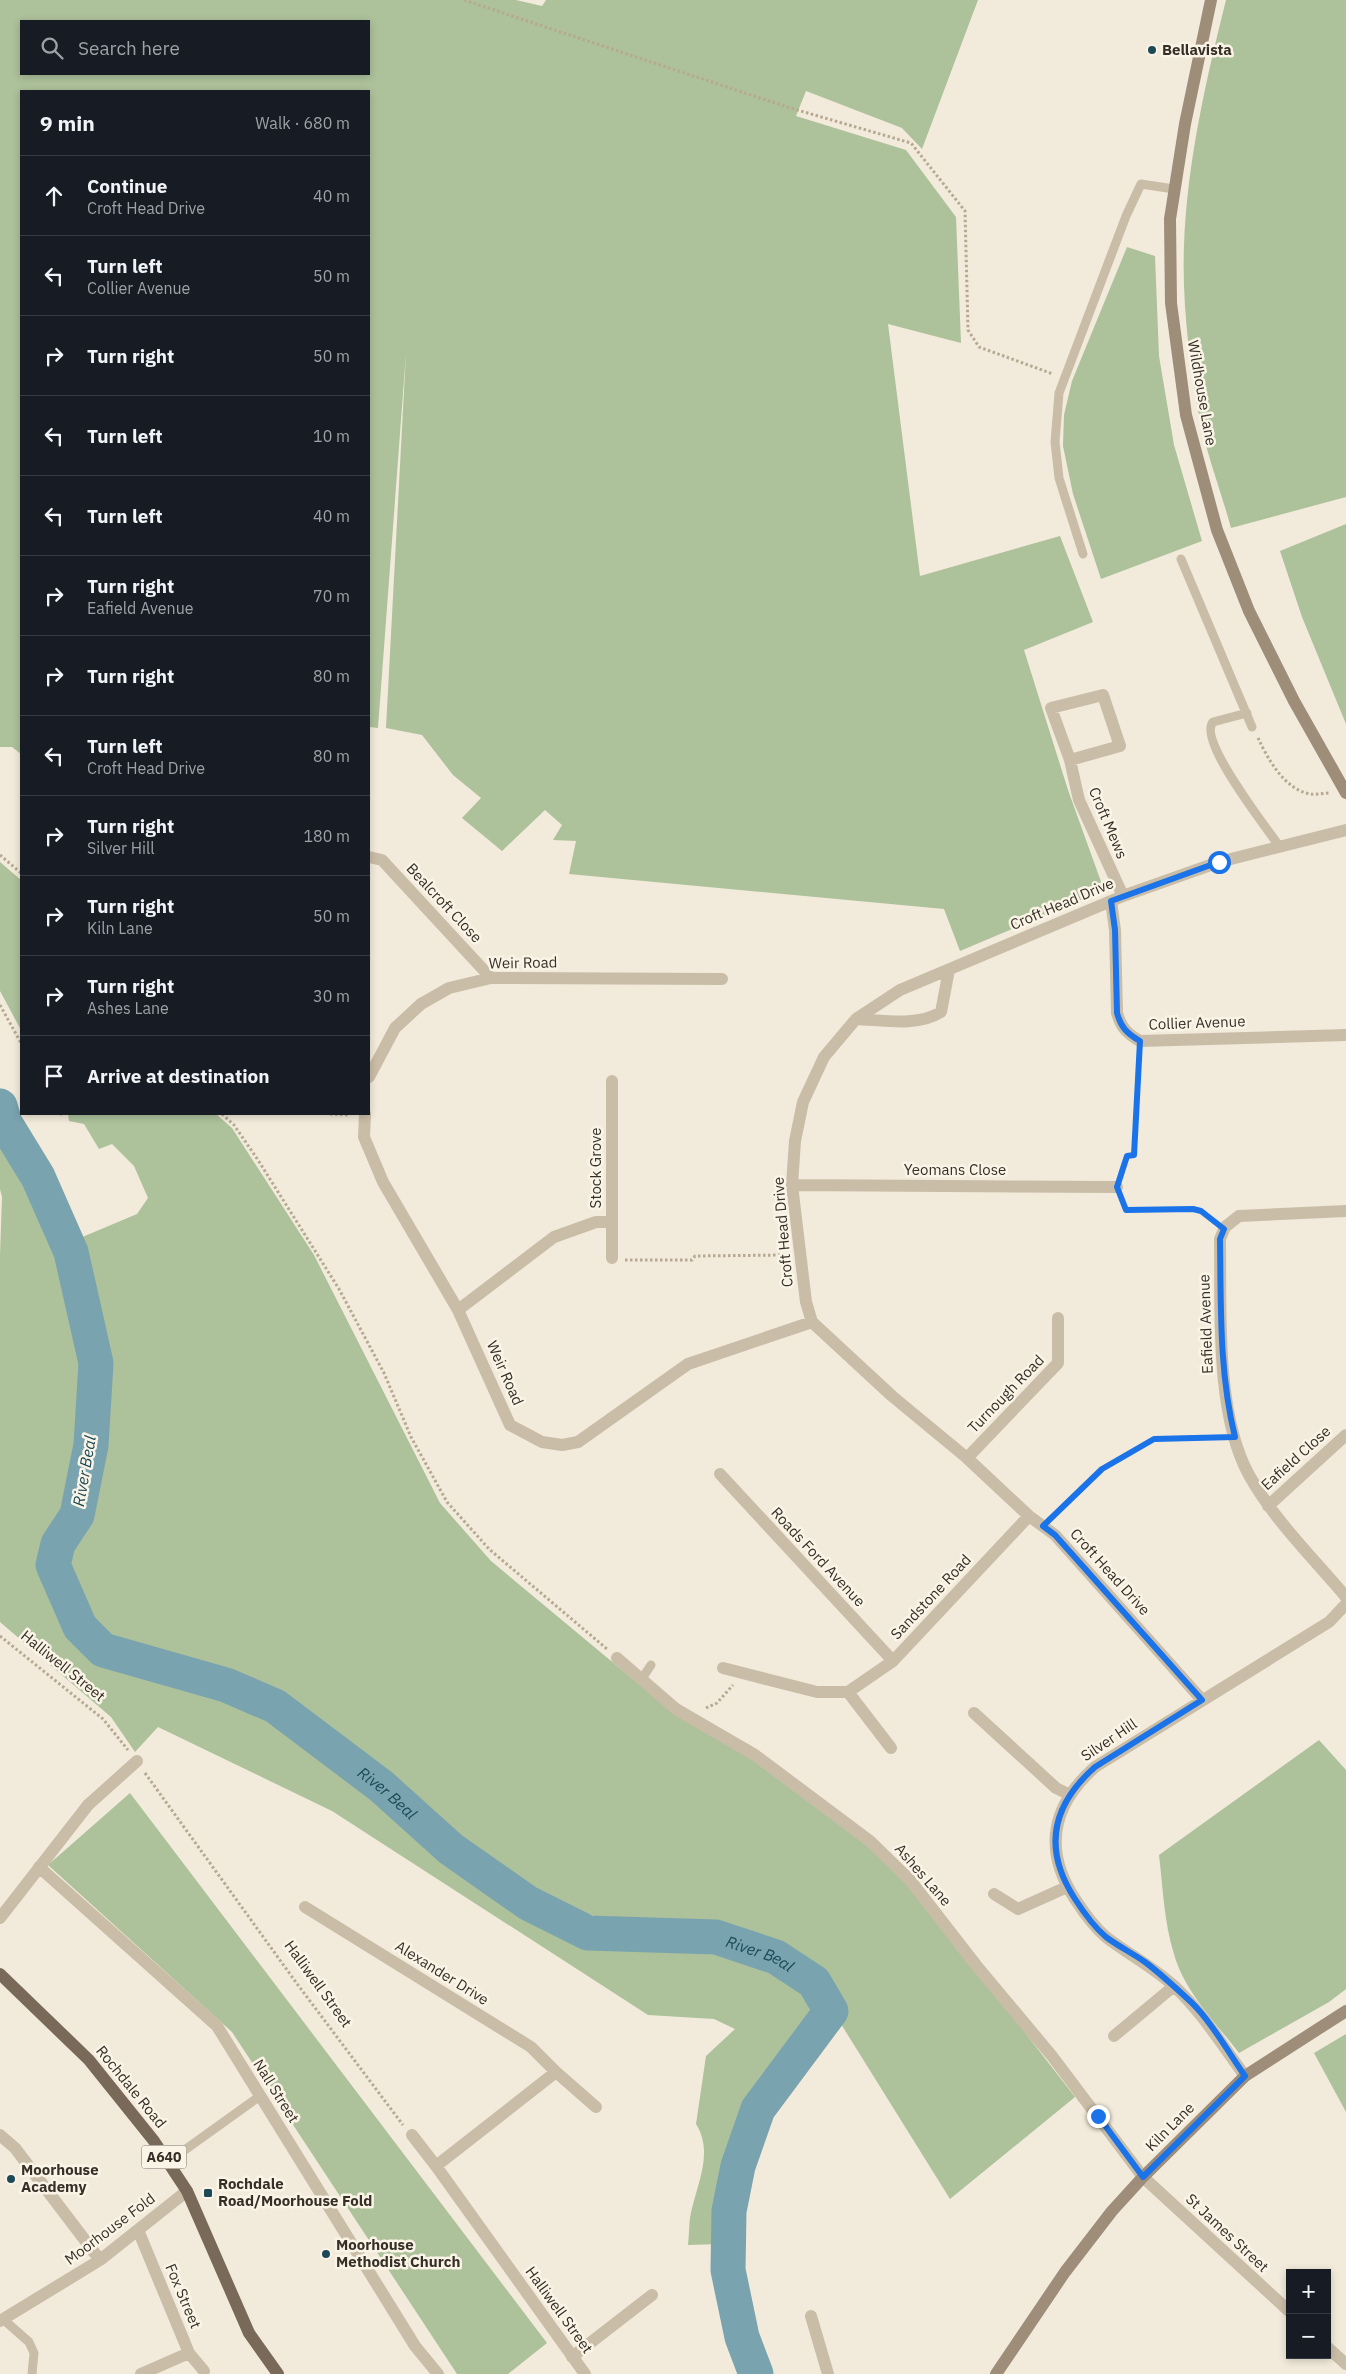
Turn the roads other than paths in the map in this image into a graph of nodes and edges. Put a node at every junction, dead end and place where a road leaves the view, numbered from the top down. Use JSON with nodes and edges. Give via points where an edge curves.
{"nodes":[{"id":1,"x":1211,"y":0,"type":"edge"},
{"id":2,"x":1174,"y":189,"type":"junction"},
{"id":3,"x":1082,"y":554,"type":"dead end"},
{"id":4,"x":1182,"y":558,"type":"dead end"},
{"id":5,"x":1247,"y":714,"type":"junction"},
{"id":6,"x":1252,"y":727,"type":"road end"},
{"id":7,"x":1070,"y":760,"type":"junction"},
{"id":8,"x":1346,"y":792,"type":"edge"},
{"id":9,"x":1346,"y":830,"type":"edge"},
{"id":10,"x":1279,"y":846,"type":"junction"},
{"id":11,"x":370,"y":856,"type":"edge"},
{"id":12,"x":1117,"y":898,"type":"junction"},
{"id":13,"x":949,"y":970,"type":"junction"},
{"id":14,"x":491,"y":978,"type":"junction"},
{"id":15,"x":722,"y":979,"type":"dead end"},
{"id":16,"x":856,"y":1018,"type":"junction"},
{"id":17,"x":1346,"y":1035,"type":"edge"},
{"id":18,"x":370,"y":1075,"type":"edge"},
{"id":19,"x":612,"y":1082,"type":"dead end"},
{"id":20,"x":365,"y":1115,"type":"edge"},
{"id":21,"x":792,"y":1185,"type":"junction"},
{"id":22,"x":1117,"y":1187,"type":"road end"},
{"id":23,"x":1346,"y":1211,"type":"edge"},
{"id":24,"x":612,"y":1222,"type":"junction"},
{"id":25,"x":612,"y":1258,"type":"road end"},
{"id":26,"x":458,"y":1310,"type":"junction"},
{"id":27,"x":1058,"y":1318,"type":"dead end"},
{"id":28,"x":812,"y":1322,"type":"junction"},
{"id":29,"x":1346,"y":1435,"type":"edge"},
{"id":30,"x":967,"y":1458,"type":"junction"},
{"id":31,"x":720,"y":1474,"type":"dead end"},
{"id":32,"x":1268,"y":1506,"type":"junction"},
{"id":33,"x":1029,"y":1516,"type":"junction"},
{"id":34,"x":1346,"y":1598,"type":"edge"},
{"id":35,"x":1346,"y":1604,"type":"edge"},
{"id":36,"x":617,"y":1658,"type":"road end"},
{"id":37,"x":893,"y":1661,"type":"junction"},
{"id":38,"x":651,"y":1665,"type":"dead end"},
{"id":39,"x":723,"y":1668,"type":"dead end"},
{"id":40,"x":641,"y":1680,"type":"junction"},
{"id":41,"x":848,"y":1692,"type":"junction"},
{"id":42,"x":1202,"y":1700,"type":"junction"},
{"id":43,"x":974,"y":1713,"type":"dead end"},
{"id":44,"x":891,"y":1748,"type":"dead end"},
{"id":45,"x":137,"y":1761,"type":"road end"},
{"id":46,"x":1070,"y":1794,"type":"junction"},
{"id":47,"x":39,"y":1867,"type":"junction"},
{"id":48,"x":1067,"y":1888,"type":"junction"},
{"id":49,"x":994,"y":1894,"type":"dead end"},
{"id":50,"x":305,"y":1907,"type":"dead end"},
{"id":51,"x":0,"y":1918,"type":"edge"},
{"id":52,"x":0,"y":1974,"type":"edge"},
{"id":53,"x":1174,"y":1986,"type":"junction"},
{"id":54,"x":1346,"y":2011,"type":"edge"},
{"id":55,"x":1114,"y":2036,"type":"dead end"},
{"id":56,"x":556,"y":2072,"type":"junction"},
{"id":57,"x":1245,"y":2076,"type":"junction"},
{"id":58,"x":260,"y":2096,"type":"junction"},
{"id":59,"x":596,"y":2107,"type":"dead end"},
{"id":60,"x":0,"y":2135,"type":"edge"},
{"id":61,"x":412,"y":2135,"type":"road end"},
{"id":62,"x":168,"y":2162,"type":"junction"},
{"id":63,"x":436,"y":2166,"type":"junction"},
{"id":64,"x":1143,"y":2177,"type":"junction"},
{"id":65,"x":187,"y":2191,"type":"junction"},
{"id":66,"x":138,"y":2230,"type":"junction"},
{"id":67,"x":100,"y":2260,"type":"junction"},
{"id":68,"x":652,"y":2296,"type":"dead end"},
{"id":69,"x":1286,"y":2308,"type":"edge"},
{"id":70,"x":811,"y":2316,"type":"dead end"},
{"id":71,"x":2,"y":2321,"type":"edge"},
{"id":72,"x":1331,"y":2350,"type":"edge"},
{"id":73,"x":189,"y":2353,"type":"junction"},
{"id":74,"x":572,"y":2357,"type":"junction"},
{"id":75,"x":1346,"y":2364,"type":"edge"},
{"id":76,"x":204,"y":2372,"type":"dead end"},
{"id":77,"x":32,"y":2374,"type":"edge"},
{"id":78,"x":141,"y":2374,"type":"edge"},
{"id":79,"x":278,"y":2374,"type":"edge"},
{"id":80,"x":438,"y":2374,"type":"edge"},
{"id":81,"x":585,"y":2374,"type":"edge"},
{"id":82,"x":828,"y":2374,"type":"edge"},
{"id":83,"x":996,"y":2374,"type":"edge"}],
"edges":[{"from":1,"to":2,"type":"main road","name":"Wildhouse Lane"},
{"from":2,"to":3,"type":"lane","via":[[1141,184],[1059,393],[1055,442],[1059,478]]},
{"from":2,"to":8,"type":"main road","name":"Wildhouse Lane","via":[[1170,219],[1171,303],[1186,415],[1201,475],[1217,530],[1249,611],[1294,701]]},
{"from":4,"to":5,"type":"lane"},
{"from":5,"to":6,"type":"lane"},
{"from":5,"to":10,"type":"lane","via":[[1213,722],[1210,736],[1239,791]]},
{"from":7,"to":7,"type":"street","name":"Croft Mews","via":[[1120,746],[1103,695],[1051,708]]},
{"from":7,"to":12,"type":"street","name":"Croft Mews","via":[[1079,800]]},
{"from":9,"to":10,"type":"street","name":"Croft Head Drive"},
{"from":10,"to":12,"type":"street","name":"Croft Head Drive","via":[[1219,862]]},
{"from":11,"to":14,"type":"street","name":"Bealcroft Close","via":[[382,860]]},
{"from":12,"to":13,"type":"street","name":"Croft Head Drive"},
{"from":12,"to":17,"type":"street","name":"Collier Avenue","via":[[1117,1013],[1120,1025],[1128,1034],[1140,1041]]},
{"from":13,"to":16,"type":"street","name":"Croft Head Drive","via":[[900,990]]},
{"from":13,"to":16,"type":"street","via":[[941,1012],[931,1019]]},
{"from":14,"to":15,"type":"street","name":"Weir Road"},
{"from":14,"to":18,"type":"street","name":"Weir Road","via":[[449,988],[421,1004],[395,1028]]},
{"from":16,"to":21,"type":"street","name":"Croft Head Drive","via":[[824,1057],[803,1102],[794,1141]]},
{"from":19,"to":24,"type":"street","name":"Stock Grove"},
{"from":20,"to":26,"type":"street","name":"Weir Road","via":[[364,1137],[384,1182]]},
{"from":21,"to":22,"type":"street","name":"Yeomans Close"},
{"from":21,"to":28,"type":"street","name":"Croft Head Drive","via":[[806,1302]]},
{"from":23,"to":32,"type":"street","name":"Eafield Avenue","via":[[1239,1216],[1224,1229],[1220,1239],[1222,1362],[1228,1409],[1248,1474]]},
{"from":24,"to":25,"type":"street"},
{"from":24,"to":26,"type":"street","name":"Stock Grove","via":[[596,1222],[554,1237]]},
{"from":26,"to":28,"type":"street","name":"Weir Road","via":[[510,1425],[542,1442],[562,1445],[578,1442],[688,1364]]},
{"from":27,"to":30,"type":"street","name":"Turnough Road","via":[[1058,1363]]},
{"from":28,"to":30,"type":"street","name":"Croft Head Drive","via":[[892,1396]]},
{"from":29,"to":32,"type":"street","name":"Eafield Close"},
{"from":30,"to":33,"type":"street","name":"Croft Head Drive"},
{"from":31,"to":37,"type":"street","name":"Roads Ford Avenue"},
{"from":32,"to":34,"type":"street","name":"Eafield Avenue"},
{"from":33,"to":37,"type":"street","name":"Sandstone Road"},
{"from":33,"to":42,"type":"street","name":"Croft Head Drive","via":[[1055,1535]]},
{"from":35,"to":42,"type":"street","name":"Silver Hill","via":[[1329,1622]]},
{"from":36,"to":40,"type":"street","name":"Ashes Lane"},
{"from":37,"to":41,"type":"street","name":"Sandstone Road"},
{"from":38,"to":40,"type":"lane"},
{"from":39,"to":41,"type":"street","via":[[817,1692]]},
{"from":40,"to":64,"type":"street","name":"Ashes Lane","via":[[676,1709],[755,1755],[870,1841],[910,1880],[976,1966],[1052,2056]]},
{"from":41,"to":44,"type":"street"},
{"from":42,"to":46,"type":"street","name":"Silver Hill","via":[[1095,1767]]},
{"from":43,"to":46,"type":"street","via":[[1056,1788]]},
{"from":45,"to":47,"type":"street","via":[[88,1805]]},
{"from":46,"to":48,"type":"street","name":"Silver Hill","via":[[1054,1846],[1058,1868]]},
{"from":47,"to":51,"type":"street"},
{"from":47,"to":58,"type":"street","name":"Nall Street","via":[[217,2026]]},
{"from":48,"to":49,"type":"street","via":[[1018,1909]]},
{"from":48,"to":53,"type":"street","name":"Silver Hill","via":[[1086,1918]]},
{"from":50,"to":56,"type":"street","name":"Alexander Drive","via":[[532,2047]]},
{"from":52,"to":62,"type":"main road","name":"Rochdale Road","number":"A640","via":[[89,2060]]},
{"from":53,"to":55,"type":"street"},
{"from":53,"to":57,"type":"street","name":"Silver Hill","via":[[1193,2004]]},
{"from":54,"to":57,"type":"main road","name":"Kiln Lane"},
{"from":56,"to":59,"type":"street","name":"Alexander Drive"},
{"from":56,"to":63,"type":"street"},
{"from":57,"to":64,"type":"main road","name":"Kiln Lane"},
{"from":58,"to":62,"type":"lane"},
{"from":58,"to":80,"type":"street","name":"Nall Street","via":[[415,2346]]},
{"from":60,"to":67,"type":"street","via":[[15,2148]]},
{"from":61,"to":63,"type":"street","name":"Halliwell Street"},
{"from":62,"to":65,"type":"main road","name":"Rochdale Road","number":"A640"},
{"from":63,"to":74,"type":"street","name":"Halliwell Street"},
{"from":64,"to":69,"type":"street","name":"St James Street"},
{"from":64,"to":83,"type":"main road","name":"Kiln Lane","via":[[1065,2272]]},
{"from":65,"to":66,"type":"street","name":"Moorhouse Fold"},
{"from":65,"to":79,"type":"main road","name":"Rochdale Road","number":"A640","via":[[249,2334]]},
{"from":66,"to":67,"type":"street","name":"Moorhouse Fold"},
{"from":66,"to":73,"type":"street","name":"Fox Street"},
{"from":67,"to":71,"type":"street","name":"Moorhouse Fold"},
{"from":68,"to":74,"type":"street"},
{"from":70,"to":82,"type":"street"},
{"from":71,"to":77,"type":"lane","via":[[29,2342],[34,2353]]},
{"from":72,"to":75,"type":"street"},
{"from":73,"to":76,"type":"street","name":"Fox Street"},
{"from":73,"to":78,"type":"street"},
{"from":74,"to":81,"type":"street","name":"Halliwell Street"}]}
